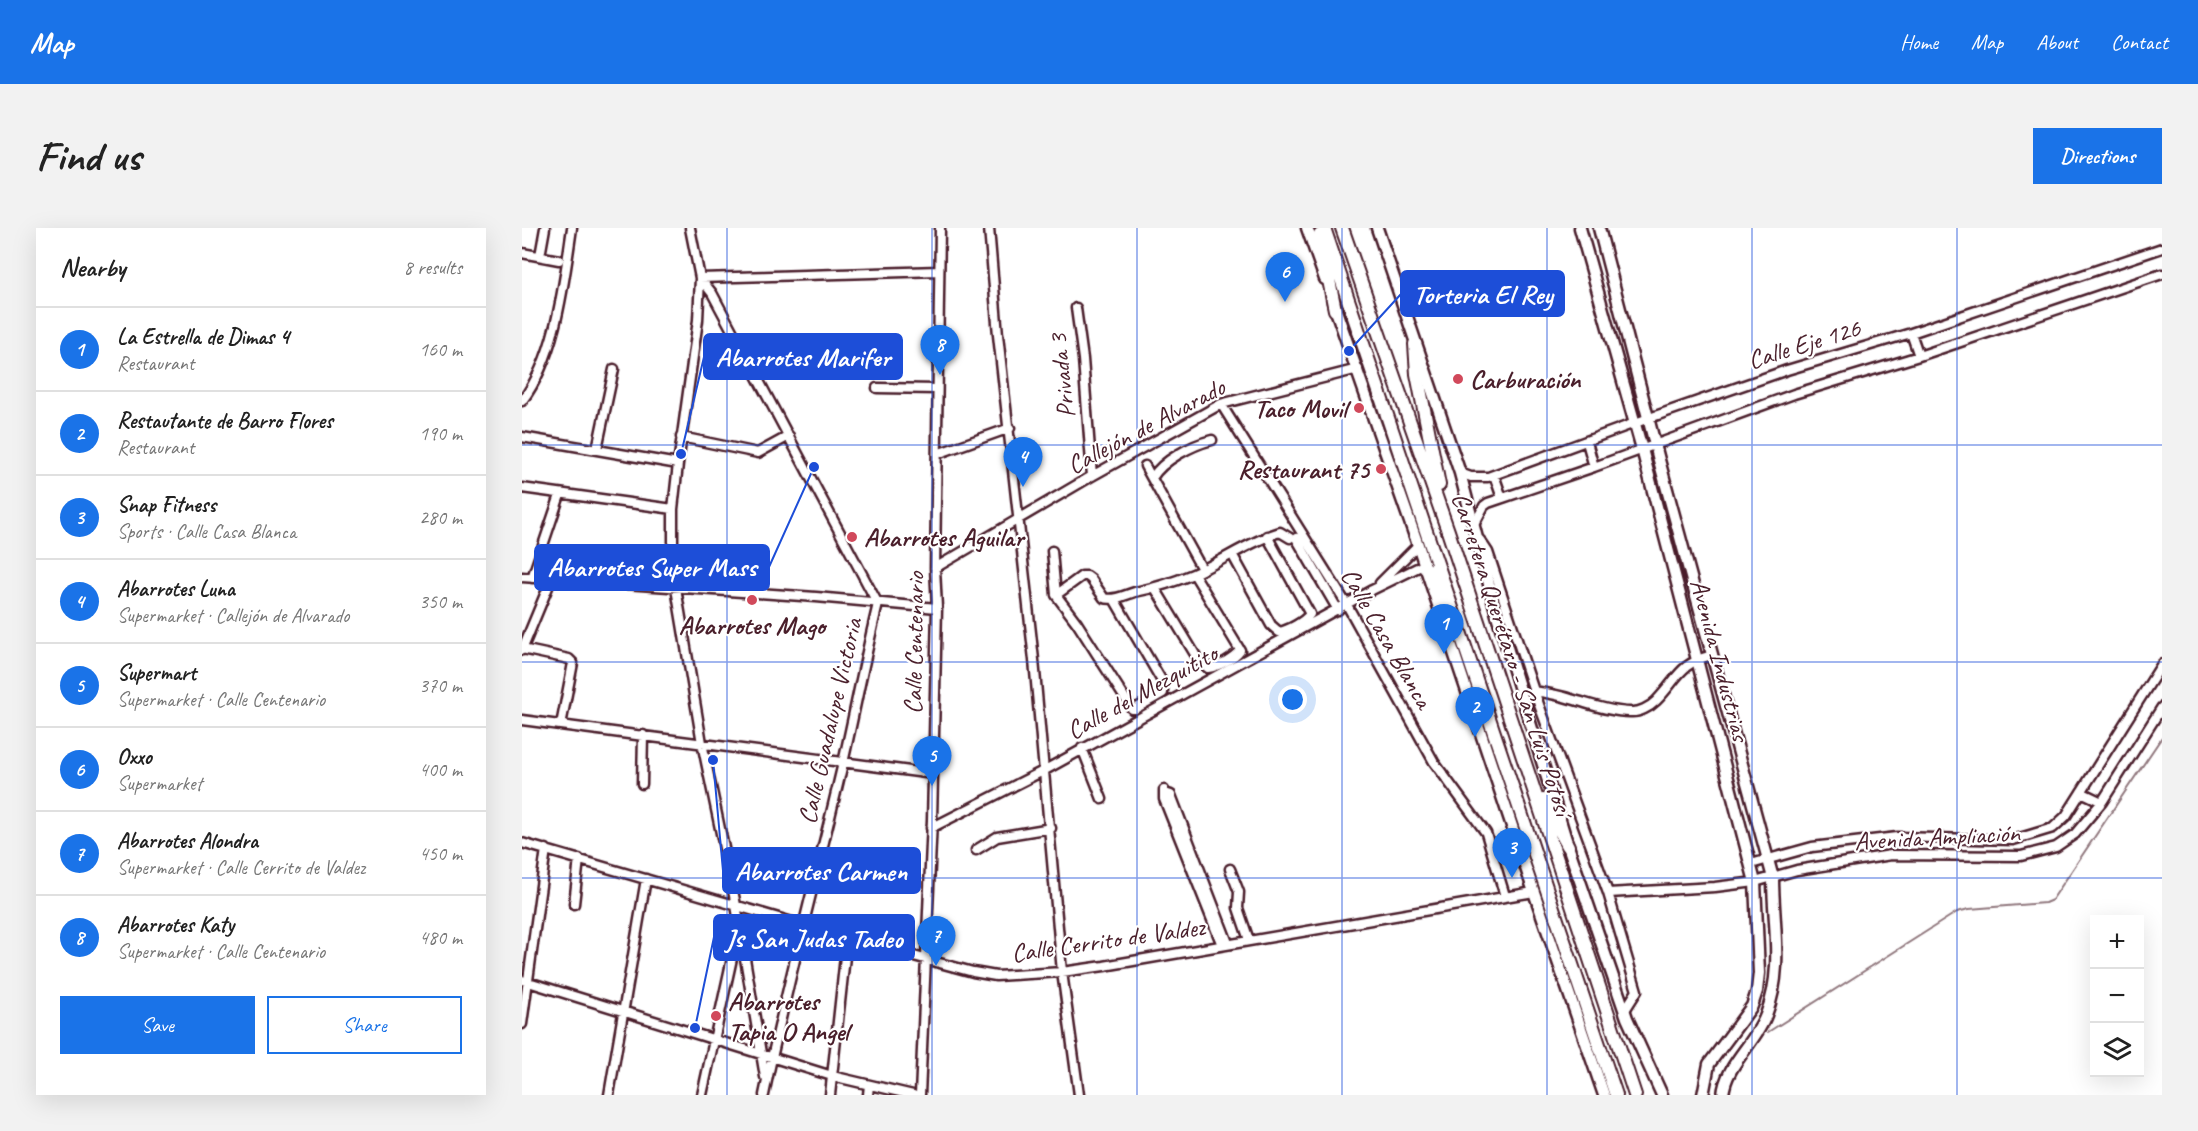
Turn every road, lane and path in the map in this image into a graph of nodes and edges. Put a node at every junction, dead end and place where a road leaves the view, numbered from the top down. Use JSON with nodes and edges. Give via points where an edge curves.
{"nodes":[{"id":1,"x":545,"y":228,"type":"edge"},
{"id":2,"x":572,"y":228,"type":"edge"},
{"id":3,"x":690,"y":228,"type":"edge"},
{"id":4,"x":940,"y":228,"type":"edge"},
{"id":5,"x":989,"y":228,"type":"edge"},
{"id":6,"x":1307,"y":228,"type":"edge"},
{"id":7,"x":1318,"y":228,"type":"edge"},
{"id":8,"x":1324,"y":228,"type":"edge"},
{"id":9,"x":1342,"y":228,"type":"edge"},
{"id":10,"x":1377,"y":228,"type":"edge"},
{"id":11,"x":1580,"y":228,"type":"edge"},
{"id":12,"x":1599,"y":228,"type":"edge"},
{"id":13,"x":2162,"y":248,"type":"edge"},
{"id":14,"x":522,"y":253,"type":"edge"},
{"id":15,"x":540,"y":256,"type":"junction"},
{"id":16,"x":559,"y":260,"type":"dead end"},
{"id":17,"x":939,"y":271,"type":"junction"},
{"id":18,"x":2162,"y":274,"type":"edge"},
{"id":19,"x":700,"y":278,"type":"junction"},
{"id":20,"x":1076,"y":308,"type":"dead end"},
{"id":21,"x":1335,"y":310,"type":"junction"},
{"id":22,"x":1911,"y":333,"type":"junction"},
{"id":23,"x":1415,"y":344,"type":"junction"},
{"id":24,"x":1919,"y":356,"type":"junction"},
{"id":25,"x":614,"y":369,"type":"dead end"},
{"id":26,"x":1358,"y":369,"type":"junction"},
{"id":27,"x":877,"y":388,"type":"dead end"},
{"id":28,"x":937,"y":389,"type":"junction"},
{"id":29,"x":522,"y":401,"type":"edge"},
{"id":30,"x":1221,"y":404,"type":"junction"},
{"id":31,"x":1648,"y":419,"type":"junction"},
{"id":32,"x":1635,"y":423,"type":"junction"},
{"id":33,"x":1010,"y":428,"type":"junction"},
{"id":34,"x":789,"y":436,"type":"junction"},
{"id":35,"x":522,"y":437,"type":"edge"},
{"id":36,"x":681,"y":437,"type":"junction"},
{"id":37,"x":1212,"y":440,"type":"dead end"},
{"id":38,"x":1587,"y":442,"type":"junction"},
{"id":39,"x":1655,"y":444,"type":"junction"},
{"id":40,"x":597,"y":449,"type":"junction"},
{"id":41,"x":1642,"y":449,"type":"junction"},
{"id":42,"x":937,"y":454,"type":"junction"},
{"id":43,"x":678,"y":464,"type":"junction"},
{"id":44,"x":1145,"y":466,"type":"dead end"},
{"id":45,"x":1594,"y":467,"type":"junction"},
{"id":46,"x":1460,"y":473,"type":"junction"},
{"id":47,"x":1494,"y":475,"type":"junction"},
{"id":48,"x":1092,"y":476,"type":"junction"},
{"id":49,"x":1152,"y":478,"type":"junction"},
{"id":50,"x":522,"y":488,"type":"edge"},
{"id":51,"x":560,"y":495,"type":"junction"},
{"id":52,"x":1502,"y":498,"type":"junction"},
{"id":53,"x":673,"y":508,"type":"junction"},
{"id":54,"x":1018,"y":519,"type":"junction"},
{"id":55,"x":1474,"y":523,"type":"junction"},
{"id":56,"x":1448,"y":531,"type":"junction"},
{"id":57,"x":1270,"y":536,"type":"junction"},
{"id":58,"x":1296,"y":537,"type":"junction"},
{"id":59,"x":1478,"y":538,"type":"junction"},
{"id":60,"x":1418,"y":545,"type":"junction"},
{"id":61,"x":1052,"y":551,"type":"dead end"},
{"id":62,"x":1232,"y":554,"type":"junction"},
{"id":63,"x":1426,"y":567,"type":"junction"},
{"id":64,"x":935,"y":568,"type":"junction"},
{"id":65,"x":1198,"y":571,"type":"junction"},
{"id":66,"x":527,"y":578,"type":"edge"},
{"id":67,"x":551,"y":579,"type":"junction"},
{"id":68,"x":676,"y":588,"type":"junction"},
{"id":69,"x":1155,"y":588,"type":"junction"},
{"id":70,"x":1372,"y":590,"type":"junction"},
{"id":71,"x":1056,"y":595,"type":"junction"},
{"id":72,"x":1114,"y":599,"type":"junction"},
{"id":73,"x":878,"y":604,"type":"junction"},
{"id":74,"x":937,"y":608,"type":"junction"},
{"id":75,"x":1342,"y":608,"type":"junction"},
{"id":76,"x":1458,"y":620,"type":"junction"},
{"id":77,"x":522,"y":650,"type":"edge"},
{"id":78,"x":1712,"y":655,"type":"junction"},
{"id":79,"x":1697,"y":659,"type":"junction"},
{"id":80,"x":2162,"y":664,"type":"edge"},
{"id":81,"x":1534,"y":691,"type":"junction"},
{"id":82,"x":2162,"y":707,"type":"edge"},
{"id":83,"x":522,"y":720,"type":"edge"},
{"id":84,"x":561,"y":724,"type":"junction"},
{"id":85,"x":643,"y":735,"type":"junction"},
{"id":86,"x":702,"y":743,"type":"junction"},
{"id":87,"x":1082,"y":748,"type":"junction"},
{"id":88,"x":843,"y":762,"type":"junction"},
{"id":89,"x":1045,"y":770,"type":"junction"},
{"id":90,"x":1527,"y":771,"type":"junction"},
{"id":91,"x":933,"y":774,"type":"junction"},
{"id":92,"x":642,"y":784,"type":"dead end"},
{"id":93,"x":1165,"y":792,"type":"dead end"},
{"id":94,"x":2081,"y":792,"type":"junction"},
{"id":95,"x":1102,"y":799,"type":"dead end"},
{"id":96,"x":2102,"y":802,"type":"junction"},
{"id":97,"x":931,"y":828,"type":"junction"},
{"id":98,"x":1051,"y":828,"type":"junction"},
{"id":99,"x":522,"y":843,"type":"edge"},
{"id":100,"x":1568,"y":846,"type":"junction"},
{"id":101,"x":546,"y":849,"type":"junction"},
{"id":102,"x":976,"y":850,"type":"dead end"},
{"id":103,"x":579,"y":859,"type":"junction"},
{"id":104,"x":1768,"y":859,"type":"junction"},
{"id":105,"x":1751,"y":864,"type":"junction"},
{"id":106,"x":1230,"y":869,"type":"dead end"},
{"id":107,"x":1773,"y":878,"type":"junction"},
{"id":108,"x":646,"y":879,"type":"junction"},
{"id":109,"x":1755,"y":882,"type":"junction"},
{"id":110,"x":1534,"y":892,"type":"junction"},
{"id":111,"x":1608,"y":893,"type":"junction"},
{"id":112,"x":1505,"y":897,"type":"junction"},
{"id":113,"x":574,"y":904,"type":"dead end"},
{"id":114,"x":736,"y":905,"type":"junction"},
{"id":115,"x":802,"y":925,"type":"junction"},
{"id":116,"x":739,"y":927,"type":"junction"},
{"id":117,"x":847,"y":938,"type":"junction"},
{"id":118,"x":1249,"y":940,"type":"junction"},
{"id":119,"x":1225,"y":944,"type":"junction"},
{"id":120,"x":926,"y":960,"type":"junction"},
{"id":121,"x":1062,"y":972,"type":"junction"},
{"id":122,"x":525,"y":981,"type":"edge"},
{"id":123,"x":1625,"y":1010,"type":"junction"},
{"id":124,"x":623,"y":1011,"type":"junction"},
{"id":125,"x":522,"y":1024,"type":"edge"},
{"id":126,"x":713,"y":1040,"type":"junction"},
{"id":127,"x":760,"y":1053,"type":"junction"},
{"id":128,"x":771,"y":1057,"type":"junction"},
{"id":129,"x":832,"y":1076,"type":"junction"},
{"id":130,"x":766,"y":1082,"type":"junction"},
{"id":131,"x":869,"y":1085,"type":"junction"},
{"id":132,"x":1076,"y":1093,"type":"edge"},
{"id":133,"x":609,"y":1095,"type":"edge"},
{"id":134,"x":702,"y":1095,"type":"edge"},
{"id":135,"x":764,"y":1095,"type":"edge"},
{"id":136,"x":830,"y":1095,"type":"edge"},
{"id":137,"x":868,"y":1095,"type":"edge"},
{"id":138,"x":913,"y":1095,"type":"edge"},
{"id":139,"x":920,"y":1095,"type":"edge"},
{"id":140,"x":1604,"y":1095,"type":"edge"},
{"id":141,"x":1617,"y":1095,"type":"edge"},
{"id":142,"x":1635,"y":1095,"type":"edge"},
{"id":143,"x":1662,"y":1095,"type":"edge"},
{"id":144,"x":1703,"y":1095,"type":"edge"},
{"id":145,"x":1723,"y":1095,"type":"edge"}],
"edges":[{"from":1,"to":15,"type":"street"},
{"from":2,"to":29,"type":"street","via":[[552,337]]},
{"from":3,"to":19,"type":"street"},
{"from":4,"to":17,"type":"street","name":"Calle Centenario"},
{"from":5,"to":33,"type":"street"},
{"from":6,"to":21,"type":"main road"},
{"from":7,"to":21,"type":"highway"},
{"from":8,"to":76,"type":"highway","name":"Carretera Querétaro - San Luis Potosí"},
{"from":9,"to":56,"type":"highway","name":"Carretera Querétaro - San Luis Potosí"},
{"from":10,"to":23,"type":"main road"},
{"from":11,"to":32,"type":"main road","name":"Avenida Industrias"},
{"from":12,"to":31,"type":"main road","name":"Avenida Industrias"},
{"from":13,"to":22,"type":"street","name":"Calle Eje 126"},
{"from":14,"to":15,"type":"street"},
{"from":15,"to":16,"type":"street"},
{"from":17,"to":19,"type":"street"},
{"from":17,"to":28,"type":"street","name":"Calle Centenario"},
{"from":18,"to":24,"type":"street","name":"Calle Eje 126"},
{"from":19,"to":34,"type":"street","via":[[712,293]]},
{"from":19,"to":36,"type":"street"},
{"from":20,"to":48,"type":"street","name":"Privada 3"},
{"from":21,"to":26,"type":"main road"},
{"from":22,"to":24,"type":"street"},
{"from":22,"to":31,"type":"street","name":"Calle Eje 126","via":[[1787,370]]},
{"from":23,"to":46,"type":"main road"},
{"from":23,"to":56,"type":"highway","via":[[1417,374]]},
{"from":24,"to":39,"type":"street","name":"Calle Eje 126","via":[[1794,394]]},
{"from":25,"to":40,"type":"street"},
{"from":26,"to":30,"type":"street","name":"Callejón de Alvarado"},
{"from":26,"to":60,"type":"main road"},
{"from":27,"to":28,"type":"street"},
{"from":28,"to":42,"type":"street","name":"Calle Centenario"},
{"from":30,"to":48,"type":"street","name":"Callejón de Alvarado"},
{"from":30,"to":58,"type":"street"},
{"from":31,"to":32,"type":"street","name":"Calle Eje 126"},
{"from":31,"to":39,"type":"main road","name":"Avenida Industrias"},
{"from":32,"to":38,"type":"street","name":"Calle Eje 126"},
{"from":32,"to":41,"type":"main road","name":"Avenida Industrias"},
{"from":33,"to":42,"type":"street"},
{"from":33,"to":54,"type":"street"},
{"from":34,"to":36,"type":"street","via":[[758,453]]},
{"from":34,"to":73,"type":"street"},
{"from":35,"to":40,"type":"street"},
{"from":36,"to":43,"type":"street"},
{"from":37,"to":49,"type":"street","via":[[1196,444],[1158,467]]},
{"from":38,"to":45,"type":"street"},
{"from":38,"to":47,"type":"street","name":"Calle Eje 126"},
{"from":39,"to":41,"type":"street","name":"Calle Eje 126"},
{"from":39,"to":78,"type":"main road","name":"Avenida Industrias"},
{"from":40,"to":43,"type":"street"},
{"from":41,"to":45,"type":"street","name":"Calle Eje 126"},
{"from":41,"to":79,"type":"main road","name":"Avenida Industrias"},
{"from":42,"to":64,"type":"street","name":"Calle Centenario"},
{"from":43,"to":53,"type":"street"},
{"from":44,"to":49,"type":"street"},
{"from":45,"to":52,"type":"street","name":"Calle Eje 126"},
{"from":46,"to":47,"type":"street","name":"Calle Eje 126","via":[[1479,478]]},
{"from":46,"to":55,"type":"main road"},
{"from":47,"to":52,"type":"street"},
{"from":48,"to":54,"type":"street","name":"Callejón de Alvarado"},
{"from":49,"to":65,"type":"street"},
{"from":50,"to":51,"type":"street"},
{"from":51,"to":53,"type":"street"},
{"from":51,"to":66,"type":"street"},
{"from":52,"to":55,"type":"street","name":"Calle Eje 126","via":[[1484,506]]},
{"from":53,"to":68,"type":"street"},
{"from":54,"to":64,"type":"street","name":"Callejón de Alvarado"},
{"from":54,"to":89,"type":"street"},
{"from":55,"to":59,"type":"main road"},
{"from":56,"to":90,"type":"highway","name":"Carretera Querétaro - San Luis Potosí"},
{"from":57,"to":58,"type":"street","via":[[1279,540]]},
{"from":57,"to":62,"type":"street"},
{"from":57,"to":62,"type":"street","via":[[1310,614],[1283,631],[1271,625]]},
{"from":58,"to":75,"type":"street","name":"Calle Casa Blanca"},
{"from":59,"to":81,"type":"street","via":[[1488,552]]},
{"from":59,"to":100,"type":"main road","via":[[1500,626]]},
{"from":60,"to":63,"type":"main road"},
{"from":60,"to":70,"type":"street","name":"Calle del Mezquitito"},
{"from":61,"to":71,"type":"street"},
{"from":62,"to":65,"type":"street"},
{"from":63,"to":70,"type":"street","name":"Calle del Mezquitito"},
{"from":63,"to":76,"type":"highway"},
{"from":63,"to":110,"type":"main road"},
{"from":64,"to":74,"type":"street","name":"Calle Centenario"},
{"from":65,"to":69,"type":"street"},
{"from":65,"to":69,"type":"street","via":[[1240,650],[1213,668],[1202,664]]},
{"from":66,"to":67,"type":"street"},
{"from":67,"to":68,"type":"street"},
{"from":67,"to":77,"type":"street"},
{"from":68,"to":73,"type":"street"},
{"from":68,"to":86,"type":"street"},
{"from":69,"to":72,"type":"street"},
{"from":70,"to":75,"type":"street","name":"Calle del Mezquitito"},
{"from":71,"to":72,"type":"street","via":[[1084,575],[1104,598]]},
{"from":71,"to":72,"type":"street","via":[[1135,709],[1161,694],[1163,683]]},
{"from":73,"to":74,"type":"street"},
{"from":73,"to":88,"type":"street","name":"Calle Guadalupe Victoria"},
{"from":74,"to":91,"type":"street","name":"Calle Centenario"},
{"from":75,"to":87,"type":"street","name":"Calle del Mezquitito"},
{"from":75,"to":112,"type":"street","name":"Calle Casa Blanca","via":[[1434,762],[1486,833]]},
{"from":76,"to":141,"type":"highway","name":"Carretera Querétaro - San Luis Potosí"},
{"from":77,"to":84,"type":"street","via":[[573,663]]},
{"from":78,"to":79,"type":"street"},
{"from":78,"to":104,"type":"main road","name":"Avenida Industrias"},
{"from":79,"to":81,"type":"street","via":[[1681,670],[1655,702],[1633,713]]},
{"from":79,"to":105,"type":"main road","name":"Avenida Industrias"},
{"from":80,"to":94,"type":"street","name":"Avenida Ampliación"},
{"from":81,"to":111,"type":"street"},
{"from":82,"to":96,"type":"street","name":"Avenida Ampliación"},
{"from":83,"to":84,"type":"street"},
{"from":84,"to":85,"type":"street"},
{"from":85,"to":86,"type":"street"},
{"from":85,"to":92,"type":"street"},
{"from":86,"to":88,"type":"street"},
{"from":86,"to":114,"type":"street"},
{"from":87,"to":89,"type":"street","name":"Calle del Mezquitito"},
{"from":87,"to":95,"type":"street"},
{"from":88,"to":91,"type":"street"},
{"from":88,"to":115,"type":"street","name":"Calle Guadalupe Victoria"},
{"from":89,"to":97,"type":"street","name":"Calle del Mezquitito"},
{"from":89,"to":98,"type":"street"},
{"from":90,"to":100,"type":"highway"},
{"from":90,"to":142,"type":"highway","name":"Carretera Querétaro - San Luis Potosí"},
{"from":91,"to":97,"type":"street","name":"Calle Centenario"},
{"from":93,"to":119,"type":"street","via":[[1171,795]]},
{"from":94,"to":96,"type":"street"},
{"from":94,"to":104,"type":"street","name":"Avenida Ampliación","via":[[2053,828],[2013,840],[1897,837],[1812,847]]},
{"from":96,"to":107,"type":"street","name":"Avenida Ampliación","via":[[2075,834],[2039,853],[1891,855],[1797,870]]},
{"from":97,"to":120,"type":"street","name":"Calle Centenario"},
{"from":98,"to":102,"type":"street","via":[[997,837]]},
{"from":98,"to":121,"type":"street"},
{"from":99,"to":101,"type":"street","name":"Calle Cerrito de Valdez"},
{"from":100,"to":123,"type":"main road"},
{"from":101,"to":103,"type":"street","name":"Calle Cerrito de Valdez"},
{"from":101,"to":122,"type":"street"},
{"from":103,"to":108,"type":"street","name":"Calle Cerrito de Valdez"},
{"from":103,"to":113,"type":"street"},
{"from":104,"to":105,"type":"street","name":"Avenida Ampliación"},
{"from":104,"to":107,"type":"main road","name":"Avenida Industrias"},
{"from":105,"to":109,"type":"main road","name":"Avenida Industrias"},
{"from":106,"to":118,"type":"street"},
{"from":107,"to":109,"type":"street","name":"Avenida Ampliación"},
{"from":107,"to":145,"type":"main road","name":"Avenida Industrias","via":[[1777,975],[1772,998],[1756,1035],[1728,1075]]},
{"from":108,"to":114,"type":"street","name":"Calle Cerrito de Valdez"},
{"from":108,"to":124,"type":"street"},
{"from":109,"to":111,"type":"street","name":"Avenida Ampliación"},
{"from":109,"to":144,"type":"main road","name":"Avenida Industrias","via":[[1757,991],[1752,1006],[1709,1064]]},
{"from":110,"to":112,"type":"street","name":"Calle Cerrito de Valdez"},
{"from":110,"to":140,"type":"main road"},
{"from":111,"to":123,"type":"street","via":[[1637,991]]},
{"from":112,"to":118,"type":"street","name":"Calle Cerrito de Valdez"},
{"from":114,"to":115,"type":"street","name":"Calle Cerrito de Valdez"},
{"from":114,"to":116,"type":"street"},
{"from":115,"to":117,"type":"street","name":"Calle Cerrito de Valdez"},
{"from":115,"to":128,"type":"street","name":"Calle Guadalupe Victoria"},
{"from":116,"to":126,"type":"street"},
{"from":116,"to":127,"type":"street"},
{"from":117,"to":120,"type":"street","name":"Calle Cerrito de Valdez"},
{"from":117,"to":129,"type":"street"},
{"from":118,"to":119,"type":"street","name":"Calle Cerrito de Valdez"},
{"from":119,"to":121,"type":"street","name":"Calle Cerrito de Valdez"},
{"from":120,"to":121,"type":"street","name":"Calle Cerrito de Valdez","via":[[996,976]]},
{"from":120,"to":139,"type":"street","name":"Calle Centenario"},
{"from":121,"to":132,"type":"street"},
{"from":122,"to":124,"type":"street"},
{"from":122,"to":125,"type":"street"},
{"from":123,"to":143,"type":"main road"},
{"from":124,"to":126,"type":"street"},
{"from":124,"to":133,"type":"street"},
{"from":126,"to":127,"type":"street"},
{"from":126,"to":134,"type":"street"},
{"from":127,"to":128,"type":"street"},
{"from":127,"to":130,"type":"street"},
{"from":128,"to":129,"type":"street"},
{"from":128,"to":130,"type":"street","name":"Calle Guadalupe Victoria"},
{"from":129,"to":131,"type":"street"},
{"from":129,"to":136,"type":"street"},
{"from":130,"to":135,"type":"street","name":"Calle Guadalupe Victoria"},
{"from":131,"to":137,"type":"street"},
{"from":131,"to":138,"type":"street"}]}
